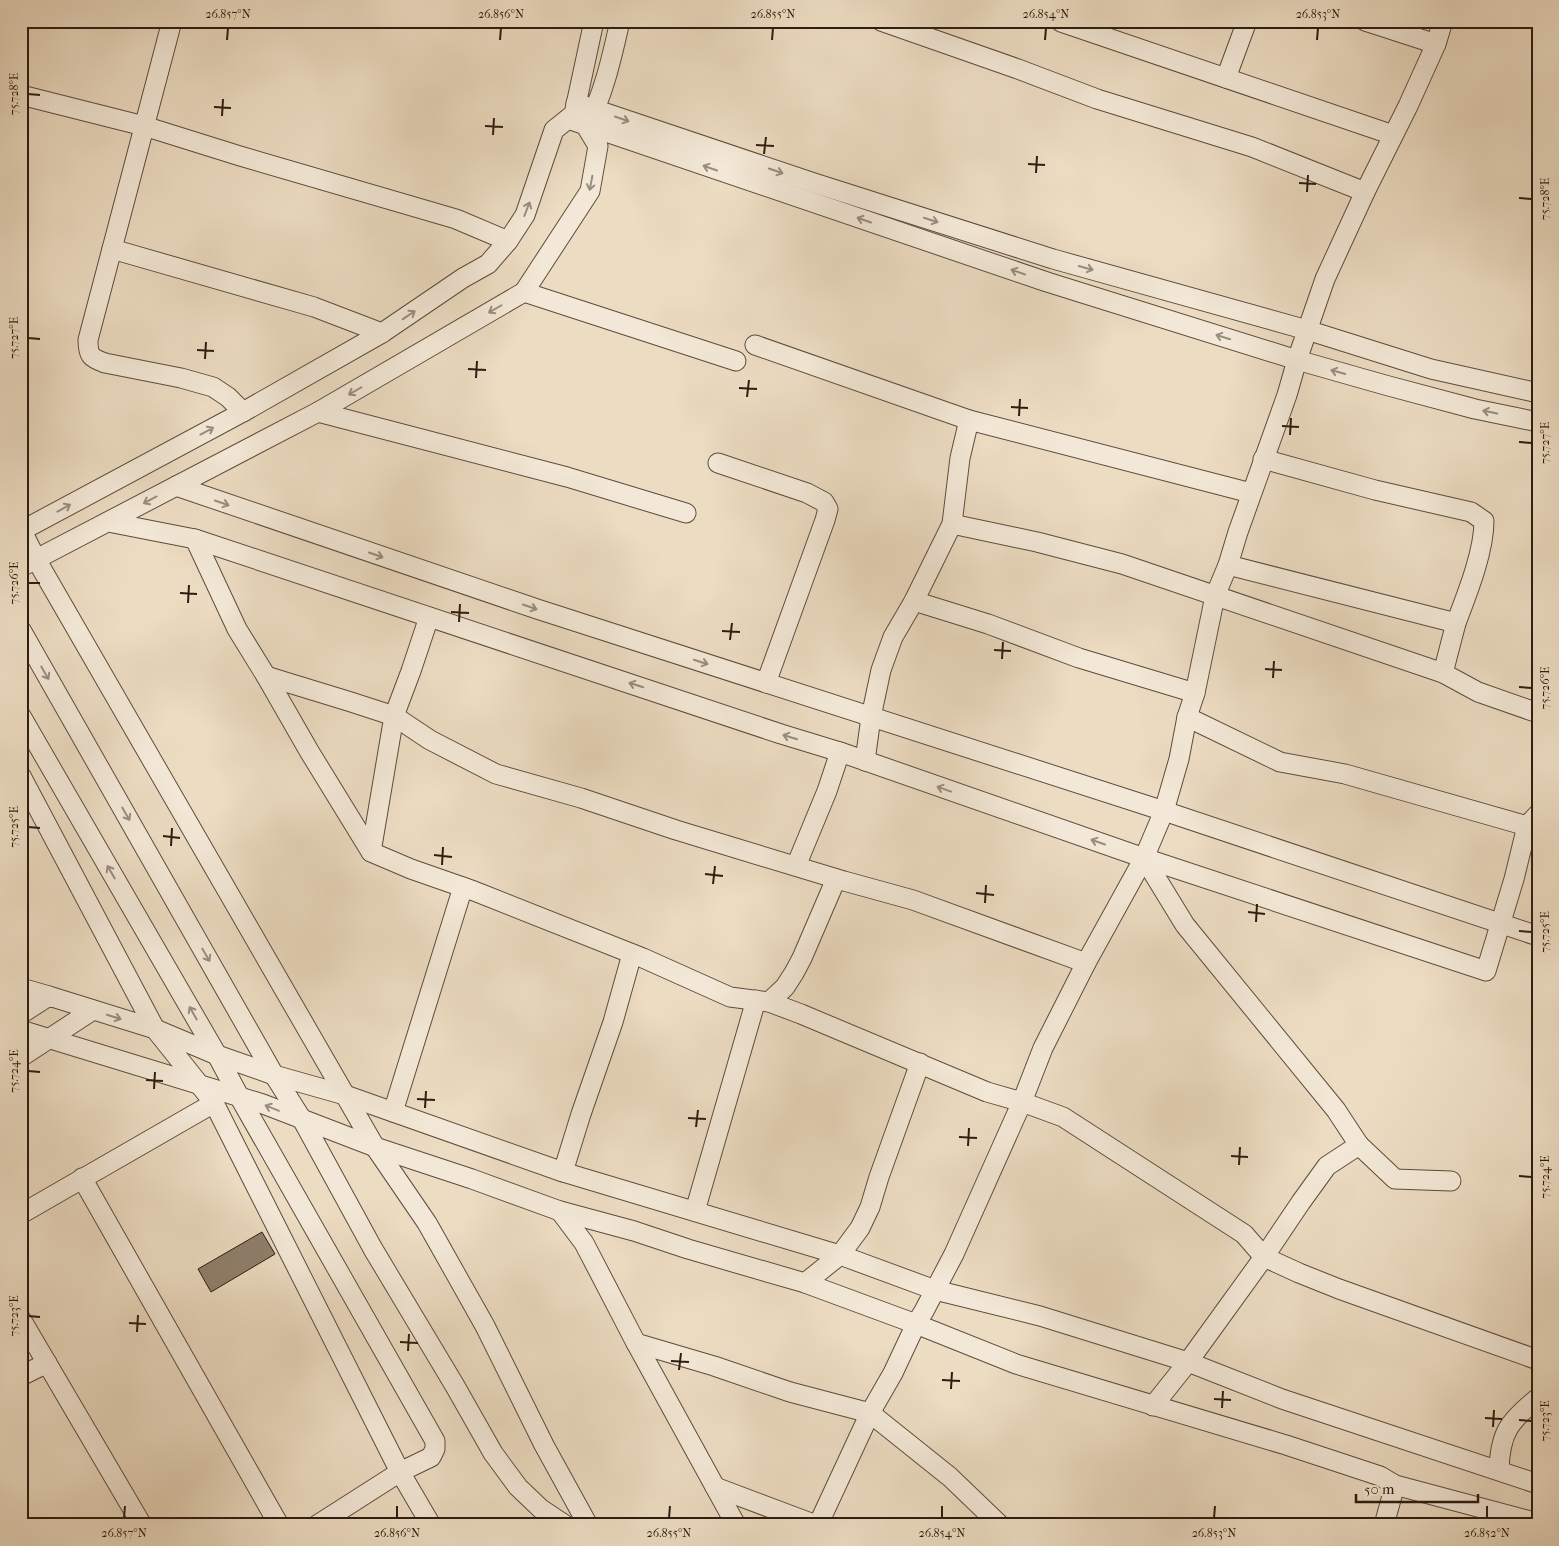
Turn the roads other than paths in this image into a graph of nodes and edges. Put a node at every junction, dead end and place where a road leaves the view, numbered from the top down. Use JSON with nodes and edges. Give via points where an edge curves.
{"nodes":[{"id":1,"x":172,"y":21,"type":"edge"},
{"id":2,"x":594,"y":21,"type":"edge"},
{"id":3,"x":620,"y":21,"type":"edge"},
{"id":4,"x":882,"y":21,"type":"edge"},
{"id":5,"x":1248,"y":21,"type":"edge"},
{"id":6,"x":1365,"y":21,"type":"edge"},
{"id":7,"x":1443,"y":21,"type":"edge"},
{"id":8,"x":1061,"y":22,"type":"edge"},
{"id":9,"x":1436,"y":44,"type":"junction"},
{"id":10,"x":1226,"y":78,"type":"junction"},
{"id":11,"x":21,"y":95,"type":"edge"},
{"id":12,"x":572,"y":111,"type":"junction"},
{"id":13,"x":590,"y":118,"type":"junction"},
{"id":14,"x":144,"y":126,"type":"junction"},
{"id":15,"x":1393,"y":135,"type":"junction"},
{"id":16,"x":1365,"y":192,"type":"junction"},
{"id":17,"x":508,"y":242,"type":"junction"},
{"id":18,"x":112,"y":249,"type":"junction"},
{"id":19,"x":524,"y":292,"type":"junction"},
{"id":20,"x":1307,"y":330,"type":"junction"},
{"id":21,"x":382,"y":333,"type":"junction"},
{"id":22,"x":755,"y":344,"type":"dead end"},
{"id":23,"x":1297,"y":360,"type":"junction"},
{"id":24,"x":736,"y":361,"type":"dead end"},
{"id":25,"x":1538,"y":393,"type":"edge"},
{"id":26,"x":243,"y":412,"type":"junction"},
{"id":27,"x":318,"y":412,"type":"junction"},
{"id":28,"x":969,"y":420,"type":"junction"},
{"id":29,"x":1538,"y":422,"type":"edge"},
{"id":30,"x":1263,"y":459,"type":"junction"},
{"id":31,"x":718,"y":463,"type":"dead end"},
{"id":32,"x":176,"y":486,"type":"junction"},
{"id":33,"x":1251,"y":493,"type":"junction"},
{"id":34,"x":686,"y":513,"type":"dead end"},
{"id":35,"x":108,"y":522,"type":"junction"},
{"id":36,"x":952,"y":524,"type":"junction"},
{"id":37,"x":22,"y":530,"type":"edge"},
{"id":38,"x":195,"y":539,"type":"junction"},
{"id":39,"x":28,"y":563,"type":"edge"},
{"id":40,"x":1228,"y":565,"type":"junction"},
{"id":41,"x":1214,"y":596,"type":"junction"},
{"id":42,"x":914,"y":601,"type":"junction"},
{"id":43,"x":429,"y":616,"type":"junction"},
{"id":44,"x":1456,"y":623,"type":"junction"},
{"id":45,"x":21,"y":630,"type":"edge"},
{"id":46,"x":1443,"y":673,"type":"junction"},
{"id":47,"x":266,"y":676,"type":"junction"},
{"id":48,"x":766,"y":683,"type":"junction"},
{"id":49,"x":1195,"y":692,"type":"junction"},
{"id":50,"x":1538,"y":713,"type":"edge"},
{"id":51,"x":21,"y":716,"type":"edge"},
{"id":52,"x":394,"y":716,"type":"junction"},
{"id":53,"x":871,"y":717,"type":"junction"},
{"id":54,"x":1187,"y":717,"type":"junction"},
{"id":55,"x":840,"y":752,"type":"junction"},
{"id":56,"x":865,"y":761,"type":"junction"},
{"id":57,"x":21,"y":776,"type":"edge"},
{"id":58,"x":1164,"y":811,"type":"junction"},
{"id":59,"x":1532,"y":820,"type":"edge"},
{"id":60,"x":371,"y":852,"type":"junction"},
{"id":61,"x":1144,"y":858,"type":"junction"},
{"id":62,"x":796,"y":866,"type":"junction"},
{"id":63,"x":836,"y":879,"type":"junction"},
{"id":64,"x":462,"y":887,"type":"junction"},
{"id":65,"x":1500,"y":923,"type":"junction"},
{"id":66,"x":1538,"y":936,"type":"edge"},
{"id":67,"x":632,"y":954,"type":"junction"},
{"id":68,"x":1086,"y":963,"type":"junction"},
{"id":69,"x":21,"y":988,"type":"edge"},
{"id":70,"x":49,"y":996,"type":"junction"},
{"id":71,"x":762,"y":1001,"type":"junction"},
{"id":72,"x":92,"y":1010,"type":"junction"},
{"id":73,"x":21,"y":1014,"type":"edge"},
{"id":74,"x":21,"y":1030,"type":"edge"},
{"id":75,"x":155,"y":1030,"type":"junction"},
{"id":76,"x":50,"y":1039,"type":"junction"},
{"id":77,"x":217,"y":1055,"type":"junction"},
{"id":78,"x":21,"y":1057,"type":"edge"},
{"id":79,"x":920,"y":1064,"type":"junction"},
{"id":80,"x":274,"y":1075,"type":"junction"},
{"id":81,"x":200,"y":1084,"type":"junction"},
{"id":82,"x":345,"y":1095,"type":"junction"},
{"id":83,"x":240,"y":1098,"type":"junction"},
{"id":84,"x":1022,"y":1102,"type":"junction"},
{"id":85,"x":214,"y":1103,"type":"junction"},
{"id":86,"x":393,"y":1112,"type":"junction"},
{"id":87,"x":303,"y":1120,"type":"junction"},
{"id":88,"x":1359,"y":1145,"type":"junction"},
{"id":89,"x":375,"y":1146,"type":"junction"},
{"id":90,"x":563,"y":1172,"type":"junction"},
{"id":91,"x":82,"y":1178,"type":"junction"},
{"id":92,"x":1451,"y":1181,"type":"dead end"},
{"id":93,"x":560,"y":1211,"type":"junction"},
{"id":94,"x":695,"y":1211,"type":"junction"},
{"id":95,"x":21,"y":1214,"type":"edge"},
{"id":96,"x":840,"y":1255,"type":"junction"},
{"id":97,"x":1264,"y":1257,"type":"junction"},
{"id":98,"x":805,"y":1283,"type":"junction"},
{"id":99,"x":936,"y":1290,"type":"junction"},
{"id":100,"x":21,"y":1319,"type":"edge"},
{"id":101,"x":916,"y":1324,"type":"junction"},
{"id":102,"x":636,"y":1344,"type":"junction"},
{"id":103,"x":1538,"y":1360,"type":"edge"},
{"id":104,"x":1188,"y":1362,"type":"junction"},
{"id":105,"x":47,"y":1363,"type":"junction"},
{"id":106,"x":21,"y":1376,"type":"edge"},
{"id":107,"x":1538,"y":1398,"type":"edge"},
{"id":108,"x":1153,"y":1406,"type":"junction"},
{"id":109,"x":870,"y":1413,"type":"junction"},
{"id":110,"x":1499,"y":1470,"type":"junction"},
{"id":111,"x":400,"y":1472,"type":"junction"},
{"id":112,"x":1395,"y":1484,"type":"junction"},
{"id":113,"x":1538,"y":1484,"type":"edge"},
{"id":114,"x":715,"y":1487,"type":"junction"},
{"id":115,"x":1538,"y":1523,"type":"edge"},
{"id":116,"x":142,"y":1525,"type":"edge"},
{"id":117,"x":280,"y":1525,"type":"edge"},
{"id":118,"x":317,"y":1525,"type":"edge"},
{"id":119,"x":431,"y":1525,"type":"edge"},
{"id":120,"x":565,"y":1525,"type":"edge"},
{"id":121,"x":588,"y":1525,"type":"edge"},
{"id":122,"x":736,"y":1525,"type":"edge"},
{"id":123,"x":817,"y":1525,"type":"edge"},
{"id":124,"x":1000,"y":1525,"type":"edge"},
{"id":125,"x":1384,"y":1525,"type":"edge"}],
"edges":[{"from":1,"to":14,"type":"street"},
{"from":2,"to":12,"type":"street"},
{"from":3,"to":13,"type":"street","via":[[612,58]]},
{"from":4,"to":16,"type":"street","via":[[1097,99],[1252,147]]},
{"from":5,"to":10,"type":"street"},
{"from":6,"to":9,"type":"street"},
{"from":7,"to":9,"type":"street"},
{"from":8,"to":10,"type":"street"},
{"from":9,"to":15,"type":"street"},
{"from":10,"to":15,"type":"street"},
{"from":11,"to":14,"type":"street"},
{"from":12,"to":13,"type":"street"},
{"from":17,"to":12,"type":"street","one_way":true,"via":[[525,215],[554,130]]},
{"from":13,"to":19,"type":"street","one_way":true,"via":[[598,146],[590,190]]},
{"from":13,"to":20,"type":"street","one_way":true,"via":[[814,183],[1052,259]]},
{"from":23,"to":13,"type":"street","one_way":true,"via":[[1047,282]]},
{"from":14,"to":17,"type":"street","via":[[456,219]]},
{"from":14,"to":18,"type":"street"},
{"from":15,"to":16,"type":"street"},
{"from":16,"to":20,"type":"street","via":[[1325,279]]},
{"from":21,"to":17,"type":"street","one_way":true,"via":[[488,264]]},
{"from":18,"to":21,"type":"street","via":[[314,307]]},
{"from":18,"to":26,"type":"street","via":[[88,340],[88,352],[105,363],[213,387]]},
{"from":19,"to":24,"type":"street"},
{"from":19,"to":27,"type":"street","one_way":true},
{"from":20,"to":23,"type":"street"},
{"from":20,"to":25,"type":"street","via":[[1431,369]]},
{"from":21,"to":26,"type":"street"},
{"from":22,"to":28,"type":"street"},
{"from":29,"to":23,"type":"street","one_way":true,"via":[[1475,409]]},
{"from":23,"to":30,"type":"street"},
{"from":37,"to":26,"type":"street","one_way":true},
{"from":27,"to":32,"type":"street"},
{"from":27,"to":34,"type":"street","via":[[567,477]]},
{"from":28,"to":33,"type":"street"},
{"from":28,"to":36,"type":"street","via":[[960,458]]},
{"from":30,"to":33,"type":"street"},
{"from":30,"to":44,"type":"street","via":[[1471,512],[1484,521],[1470,587]]},
{"from":31,"to":48,"type":"street","via":[[807,493],[824,502],[828,509]]},
{"from":32,"to":35,"type":"street","one_way":true},
{"from":32,"to":48,"type":"street","one_way":true},
{"from":33,"to":40,"type":"street"},
{"from":35,"to":38,"type":"street"},
{"from":35,"to":39,"type":"street"},
{"from":36,"to":41,"type":"street","via":[[1122,564]]},
{"from":36,"to":42,"type":"street"},
{"from":37,"to":39,"type":"street"},
{"from":38,"to":43,"type":"street"},
{"from":38,"to":47,"type":"street","via":[[237,629]]},
{"from":39,"to":82,"type":"street"},
{"from":40,"to":41,"type":"street"},
{"from":40,"to":44,"type":"street"},
{"from":41,"to":46,"type":"street"},
{"from":41,"to":49,"type":"street"},
{"from":42,"to":49,"type":"street","via":[[1079,658]]},
{"from":42,"to":53,"type":"street","via":[[893,636],[881,670]]},
{"from":43,"to":52,"type":"street"},
{"from":55,"to":43,"type":"street","one_way":true},
{"from":44,"to":46,"type":"street"},
{"from":45,"to":80,"type":"street","one_way":true},
{"from":46,"to":50,"type":"street","via":[[1478,692]]},
{"from":47,"to":52,"type":"street"},
{"from":47,"to":60,"type":"street"},
{"from":48,"to":53,"type":"street"},
{"from":49,"to":54,"type":"street"},
{"from":77,"to":51,"type":"street","one_way":true},
{"from":52,"to":60,"type":"street"},
{"from":52,"to":62,"type":"street","via":[[430,740],[496,774]]},
{"from":53,"to":56,"type":"street"},
{"from":53,"to":58,"type":"street"},
{"from":54,"to":58,"type":"street"},
{"from":54,"to":59,"type":"street","via":[[1280,762],[1345,774]]},
{"from":55,"to":56,"type":"street"},
{"from":55,"to":62,"type":"street"},
{"from":61,"to":56,"type":"street","one_way":true},
{"from":57,"to":75,"type":"street"},
{"from":58,"to":61,"type":"street"},
{"from":58,"to":65,"type":"street"},
{"from":59,"to":65,"type":"street"},
{"from":60,"to":64,"type":"street"},
{"from":61,"to":65,"type":"street","via":[[1486,971]]},
{"from":61,"to":68,"type":"street"},
{"from":61,"to":88,"type":"street","via":[[1185,925],[1336,1110]]},
{"from":62,"to":63,"type":"street"},
{"from":63,"to":68,"type":"street","via":[[913,900]]},
{"from":63,"to":71,"type":"street","via":[[794,973],[785,987]]},
{"from":64,"to":67,"type":"street"},
{"from":64,"to":86,"type":"street"},
{"from":65,"to":66,"type":"street"},
{"from":67,"to":71,"type":"street","via":[[730,997]]},
{"from":67,"to":90,"type":"street"},
{"from":68,"to":84,"type":"street","via":[[1043,1048]]},
{"from":69,"to":70,"type":"street"},
{"from":70,"to":72,"type":"street"},
{"from":70,"to":73,"type":"street"},
{"from":71,"to":79,"type":"street"},
{"from":71,"to":94,"type":"street"},
{"from":72,"to":75,"type":"street","one_way":true},
{"from":72,"to":76,"type":"street"},
{"from":74,"to":76,"type":"street"},
{"from":75,"to":77,"type":"street"},
{"from":75,"to":81,"type":"street"},
{"from":76,"to":78,"type":"street"},
{"from":76,"to":81,"type":"street"},
{"from":77,"to":80,"type":"street"},
{"from":77,"to":83,"type":"street"},
{"from":79,"to":84,"type":"street","via":[[987,1092]]},
{"from":79,"to":96,"type":"street","via":[[870,1207],[860,1228]]},
{"from":80,"to":82,"type":"street"},
{"from":80,"to":87,"type":"street"},
{"from":81,"to":83,"type":"street"},
{"from":81,"to":85,"type":"street"},
{"from":82,"to":86,"type":"street"},
{"from":82,"to":89,"type":"street"},
{"from":87,"to":83,"type":"street","one_way":true},
{"from":83,"to":111,"type":"street","via":[[435,1441],[431,1457]]},
{"from":84,"to":97,"type":"street","via":[[1063,1118],[1130,1160],[1244,1234]]},
{"from":84,"to":99,"type":"street"},
{"from":85,"to":91,"type":"street"},
{"from":85,"to":111,"type":"street"},
{"from":86,"to":90,"type":"street"},
{"from":87,"to":89,"type":"street"},
{"from":87,"to":120,"type":"street","via":[[373,1249],[493,1453],[518,1487],[541,1509]]},
{"from":88,"to":92,"type":"street","via":[[1395,1179]]},
{"from":88,"to":97,"type":"street","via":[[1327,1166]]},
{"from":89,"to":93,"type":"street"},
{"from":89,"to":121,"type":"street","via":[[427,1223],[485,1326]]},
{"from":90,"to":94,"type":"street"},
{"from":91,"to":95,"type":"street"},
{"from":91,"to":117,"type":"street"},
{"from":93,"to":98,"type":"street"},
{"from":93,"to":102,"type":"street","via":[[584,1243]]},
{"from":94,"to":96,"type":"street"},
{"from":96,"to":98,"type":"street"},
{"from":96,"to":99,"type":"street"},
{"from":97,"to":103,"type":"street","via":[[1339,1289]]},
{"from":97,"to":104,"type":"street"},
{"from":98,"to":101,"type":"street"},
{"from":99,"to":101,"type":"street"},
{"from":99,"to":104,"type":"street","via":[[1040,1316]]},
{"from":100,"to":105,"type":"street"},
{"from":101,"to":108,"type":"street","via":[[1016,1364]]},
{"from":101,"to":109,"type":"street"},
{"from":102,"to":109,"type":"street"},
{"from":102,"to":114,"type":"street"},
{"from":104,"to":108,"type":"street"},
{"from":104,"to":110,"type":"street","via":[[1282,1399]]},
{"from":105,"to":106,"type":"street"},
{"from":105,"to":116,"type":"street"},
{"from":107,"to":110,"type":"street","via":[[1521,1411],[1505,1433],[1499,1451]]},
{"from":108,"to":112,"type":"street","via":[[1286,1445]]},
{"from":109,"to":123,"type":"street"},
{"from":109,"to":124,"type":"street","via":[[950,1477]]},
{"from":110,"to":113,"type":"street"},
{"from":111,"to":118,"type":"street"},
{"from":111,"to":119,"type":"street"},
{"from":112,"to":115,"type":"street"},
{"from":112,"to":125,"type":"street"},
{"from":114,"to":122,"type":"street"},
{"from":114,"to":123,"type":"street"}]}
